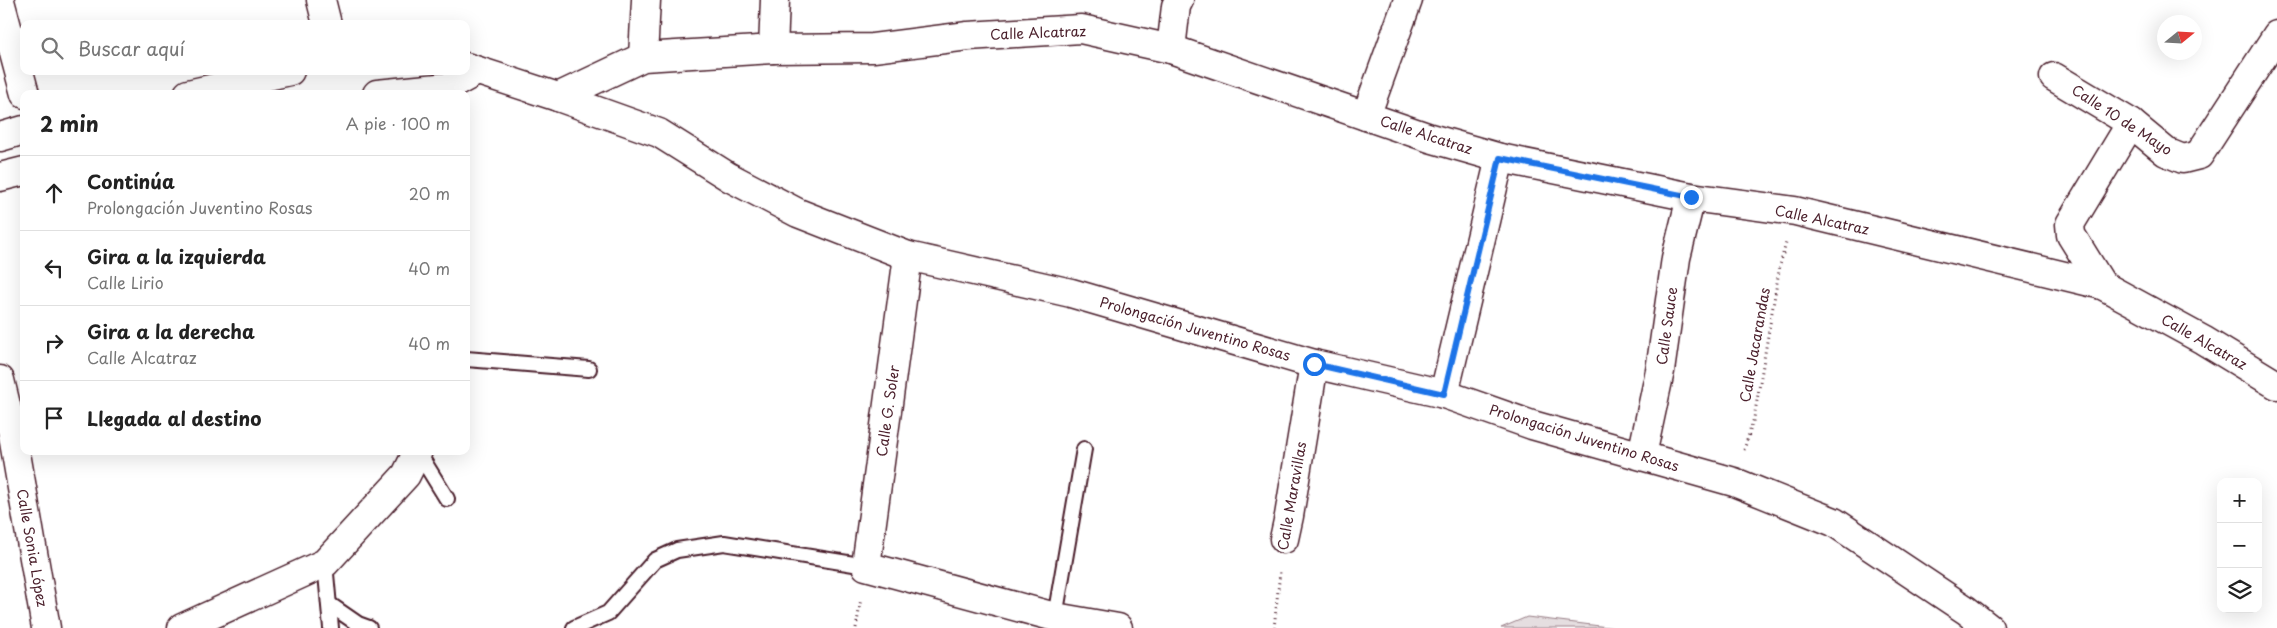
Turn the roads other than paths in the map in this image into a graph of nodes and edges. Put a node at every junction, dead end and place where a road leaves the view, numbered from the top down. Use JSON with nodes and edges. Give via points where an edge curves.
{"nodes":[{"id":1,"x":321,"y":0,"type":"edge"},
{"id":2,"x":646,"y":0,"type":"edge"},
{"id":3,"x":775,"y":0,"type":"edge"},
{"id":4,"x":1179,"y":0,"type":"edge"},
{"id":5,"x":1408,"y":0,"type":"edge"},
{"id":6,"x":0,"y":1,"type":"edge"},
{"id":7,"x":326,"y":20,"type":"edge"},
{"id":8,"x":2277,"y":35,"type":"edge"},
{"id":9,"x":773,"y":49,"type":"junction"},
{"id":10,"x":1171,"y":49,"type":"junction"},
{"id":11,"x":643,"y":57,"type":"junction"},
{"id":12,"x":472,"y":69,"type":"edge"},
{"id":13,"x":272,"y":75,"type":"edge"},
{"id":14,"x":462,"y":75,"type":"edge"},
{"id":15,"x":2054,"y":77,"type":"dead end"},
{"id":16,"x":447,"y":84,"type":"edge"},
{"id":17,"x":24,"y":90,"type":"edge"},
{"id":18,"x":206,"y":90,"type":"edge"},
{"id":19,"x":405,"y":90,"type":"edge"},
{"id":20,"x":558,"y":97,"type":"junction"},
{"id":21,"x":1366,"y":116,"type":"junction"},
{"id":22,"x":2131,"y":123,"type":"junction"},
{"id":23,"x":20,"y":131,"type":"edge"},
{"id":24,"x":0,"y":137,"type":"edge"},
{"id":25,"x":1500,"y":158,"type":"junction"},
{"id":26,"x":20,"y":172,"type":"edge"},
{"id":27,"x":0,"y":177,"type":"edge"},
{"id":28,"x":1691,"y":197,"type":"junction"},
{"id":29,"x":908,"y":256,"type":"junction"},
{"id":30,"x":2102,"y":285,"type":"junction"},
{"id":31,"x":470,"y":359,"type":"edge"},
{"id":32,"x":1314,"y":364,"type":"junction"},
{"id":33,"x":589,"y":369,"type":"dead end"},
{"id":34,"x":0,"y":380,"type":"edge"},
{"id":35,"x":2277,"y":385,"type":"edge"},
{"id":36,"x":1444,"y":394,"type":"junction"},
{"id":37,"x":1084,"y":449,"type":"dead end"},
{"id":38,"x":416,"y":455,"type":"edge"},
{"id":39,"x":420,"y":455,"type":"edge"},
{"id":40,"x":1642,"y":455,"type":"junction"},
{"id":41,"x":447,"y":499,"type":"dead end"},
{"id":42,"x":1284,"y":539,"type":"road end"},
{"id":43,"x":325,"y":563,"type":"junction"},
{"id":44,"x":866,"y":566,"type":"junction"},
{"id":45,"x":329,"y":604,"type":"junction"},
{"id":46,"x":1055,"y":617,"type":"junction"},
{"id":47,"x":46,"y":628,"type":"edge"},
{"id":48,"x":182,"y":628,"type":"edge"},
{"id":49,"x":332,"y":628,"type":"edge"},
{"id":50,"x":369,"y":628,"type":"edge"},
{"id":51,"x":574,"y":628,"type":"edge"},
{"id":52,"x":1118,"y":628,"type":"edge"},
{"id":53,"x":1989,"y":628,"type":"edge"}],
"edges":[{"from":1,"to":7,"type":"street"},
{"from":2,"to":11,"type":"street"},
{"from":3,"to":9,"type":"street"},
{"from":4,"to":10,"type":"street"},
{"from":5,"to":21,"type":"street"},
{"from":6,"to":17,"type":"street"},
{"from":8,"to":22,"type":"street","name":"Calle 10 de Mayo","via":[[2199,154],[2183,158],[2166,152]]},
{"from":9,"to":10,"type":"street","name":"Calle Alcatraz","via":[[873,48],[968,36],[1081,29]]},
{"from":9,"to":11,"type":"street","name":"Calle Alcatraz"},
{"from":10,"to":21,"type":"street","name":"Calle Alcatraz"},
{"from":11,"to":20,"type":"street","name":"Calle Alcatraz"},
{"from":12,"to":20,"type":"street","name":"Prolongación Juventino Rosas"},
{"from":13,"to":18,"type":"street"},
{"from":14,"to":16,"type":"street","name":"Prolongación Juventino Rosas"},
{"from":15,"to":22,"type":"street","name":"Calle 10 de Mayo"},
{"from":16,"to":19,"type":"street","name":"Prolongación Juventino Rosas"},
{"from":20,"to":29,"type":"street","name":"Prolongación Juventino Rosas","via":[[659,133],[729,177],[798,213]]},
{"from":21,"to":25,"type":"street","name":"Calle Alcatraz"},
{"from":22,"to":30,"type":"street","via":[[2070,224],[2071,235]]},
{"from":23,"to":24,"type":"street"},
{"from":25,"to":28,"type":"street","name":"Calle Alcatraz"},
{"from":25,"to":36,"type":"street"},
{"from":26,"to":27,"type":"street"},
{"from":28,"to":30,"type":"street","name":"Calle Alcatraz","via":[[1795,211]]},
{"from":28,"to":40,"type":"street","name":"Calle Sauce","via":[[1676,258],[1660,372]]},
{"from":29,"to":32,"type":"street","name":"Prolongación Juventino Rosas","via":[[1071,293]]},
{"from":29,"to":44,"type":"street","name":"Calle G. Soler"},
{"from":30,"to":35,"type":"street","name":"Calle Alcatraz"},
{"from":31,"to":33,"type":"lane"},
{"from":32,"to":36,"type":"street","name":"Prolongación Juventino Rosas"},
{"from":32,"to":42,"type":"street","name":"Calle Maravillas"},
{"from":34,"to":47,"type":"street","name":"Calle Sonia López","via":[[12,430]]},
{"from":36,"to":40,"type":"street","name":"Prolongación Juventino Rosas","via":[[1532,424]]},
{"from":37,"to":46,"type":"lane"},
{"from":38,"to":43,"type":"street","via":[[406,475]]},
{"from":39,"to":41,"type":"lane"},
{"from":40,"to":53,"type":"street","name":"Prolongación Juventino Rosas","via":[[1734,482],[1834,522]]},
{"from":43,"to":45,"type":"lane"},
{"from":43,"to":48,"type":"street"},
{"from":44,"to":46,"type":"street"},
{"from":44,"to":51,"type":"lane","via":[[724,542],[678,550],[655,560],[608,613]]},
{"from":45,"to":49,"type":"lane"},
{"from":45,"to":50,"type":"lane"},
{"from":46,"to":52,"type":"street"}]}
